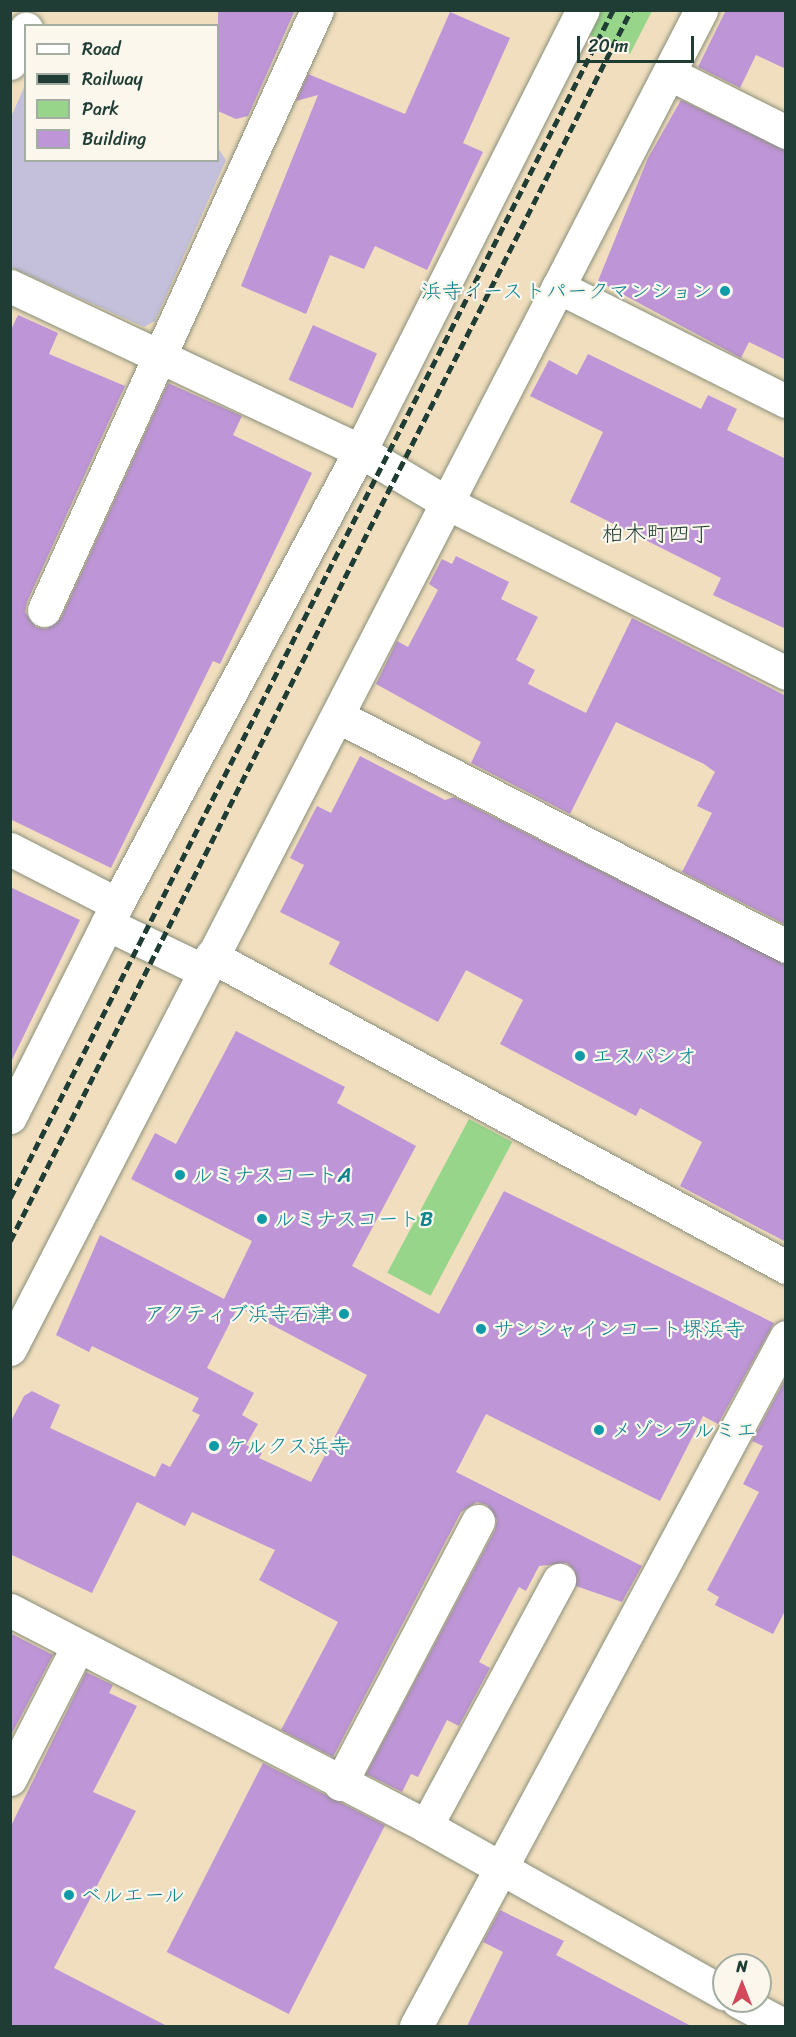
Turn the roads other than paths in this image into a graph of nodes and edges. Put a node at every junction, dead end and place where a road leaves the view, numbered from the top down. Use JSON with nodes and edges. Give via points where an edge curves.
{"nodes":[{"id":1,"x":34,"y":10,"type":"edge"},
{"id":2,"x":317,"y":10,"type":"edge"},
{"id":3,"x":583,"y":10,"type":"edge"},
{"id":4,"x":701,"y":10,"type":"edge"},
{"id":5,"x":27,"y":24,"type":"edge"},
{"id":6,"x":24,"y":32,"type":"edge"},
{"id":7,"x":10,"y":63,"type":"edge"},
{"id":8,"x":670,"y":74,"type":"junction"},
{"id":9,"x":786,"y":132,"type":"edge"},
{"id":10,"x":10,"y":286,"type":"edge"},
{"id":11,"x":558,"y":287,"type":"junction"},
{"id":12,"x":158,"y":356,"type":"junction"},
{"id":13,"x":786,"y":401,"type":"edge"},
{"id":14,"x":360,"y":451,"type":"junction"},
{"id":15,"x":449,"y":504,"type":"junction"},
{"id":16,"x":44,"y":610,"type":"dead end"},
{"id":17,"x":786,"y":673,"type":"edge"},
{"id":18,"x":339,"y":717,"type":"junction"},
{"id":19,"x":10,"y":849,"type":"edge"},
{"id":20,"x":112,"y":914,"type":"junction"},
{"id":21,"x":786,"y":946,"type":"edge"},
{"id":22,"x":208,"y":963,"type":"junction"},
{"id":23,"x":10,"y":1117,"type":"edge"},
{"id":24,"x":786,"y":1266,"type":"edge"},
{"id":25,"x":786,"y":1337,"type":"edge"},
{"id":26,"x":10,"y":1349,"type":"edge"},
{"id":27,"x":478,"y":1521,"type":"dead end"},
{"id":28,"x":559,"y":1580,"type":"dead end"},
{"id":29,"x":10,"y":1610,"type":"edge"},
{"id":30,"x":78,"y":1646,"type":"junction"},
{"id":31,"x":10,"y":1779,"type":"edge"},
{"id":32,"x":340,"y":1784,"type":"junction"},
{"id":33,"x":426,"y":1826,"type":"junction"},
{"id":34,"x":501,"y":1870,"type":"junction"},
{"id":35,"x":712,"y":1986,"type":"edge"},
{"id":36,"x":761,"y":2013,"type":"edge"},
{"id":37,"x":416,"y":2026,"type":"edge"},
{"id":38,"x":785,"y":2026,"type":"edge"}],
"edges":[{"from":1,"to":5,"type":"street"},
{"from":2,"to":12,"type":"street"},
{"from":3,"to":14,"type":"street"},
{"from":4,"to":8,"type":"street"},
{"from":6,"to":7,"type":"street"},
{"from":8,"to":9,"type":"street"},
{"from":8,"to":11,"type":"street"},
{"from":10,"to":12,"type":"street"},
{"from":11,"to":13,"type":"street"},
{"from":11,"to":15,"type":"street"},
{"from":12,"to":14,"type":"street"},
{"from":12,"to":16,"type":"street"},
{"from":14,"to":15,"type":"street"},
{"from":14,"to":20,"type":"street"},
{"from":15,"to":17,"type":"street"},
{"from":15,"to":18,"type":"street"},
{"from":18,"to":21,"type":"street"},
{"from":18,"to":22,"type":"street"},
{"from":19,"to":20,"type":"street"},
{"from":20,"to":22,"type":"street"},
{"from":20,"to":23,"type":"street"},
{"from":22,"to":24,"type":"street"},
{"from":22,"to":26,"type":"street"},
{"from":25,"to":34,"type":"street"},
{"from":27,"to":32,"type":"street"},
{"from":28,"to":33,"type":"street"},
{"from":29,"to":30,"type":"street"},
{"from":30,"to":31,"type":"street"},
{"from":30,"to":32,"type":"street"},
{"from":32,"to":33,"type":"street"},
{"from":33,"to":34,"type":"street"},
{"from":34,"to":35,"type":"street"},
{"from":34,"to":37,"type":"street"},
{"from":36,"to":38,"type":"street"}]}
